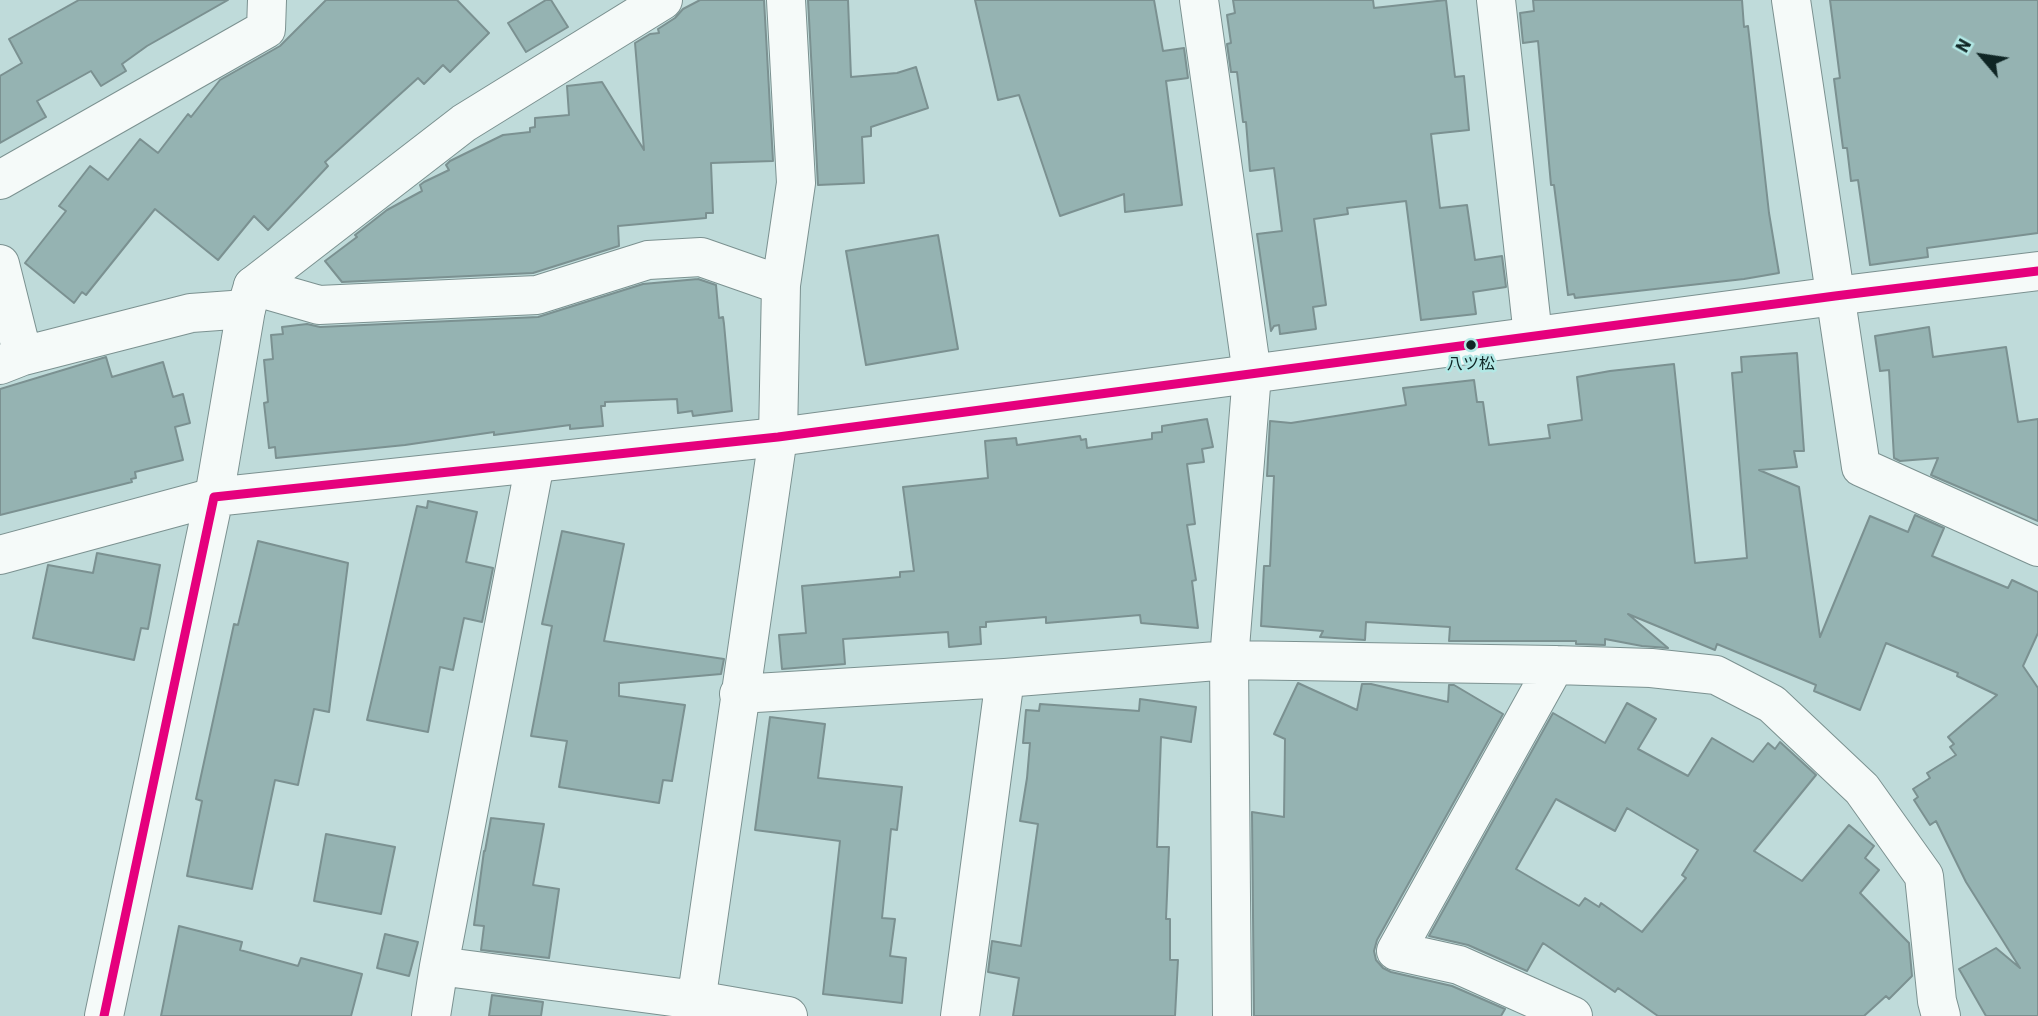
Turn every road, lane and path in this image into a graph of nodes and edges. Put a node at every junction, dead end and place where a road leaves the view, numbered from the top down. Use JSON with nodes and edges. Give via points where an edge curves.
{"nodes":[{"id":1,"x":267,"y":0,"type":"edge"},
{"id":2,"x":663,"y":0,"type":"edge"},
{"id":3,"x":786,"y":0,"type":"edge"},
{"id":4,"x":1199,"y":0,"type":"edge"},
{"id":5,"x":1496,"y":0,"type":"edge"},
{"id":6,"x":1791,"y":0,"type":"edge"},
{"id":7,"x":0,"y":180,"type":"edge"},
{"id":8,"x":0,"y":264,"type":"edge"},
{"id":9,"x":2038,"y":271,"type":"edge"},
{"id":10,"x":781,"y":285,"type":"junction"},
{"id":11,"x":1835,"y":296,"type":"junction"},
{"id":12,"x":250,"y":298,"type":"junction"},
{"id":13,"x":1534,"y":336,"type":"junction"},
{"id":14,"x":11,"y":360,"type":"edge"},
{"id":15,"x":1252,"y":374,"type":"junction"},
{"id":16,"x":778,"y":437,"type":"junction"},
{"id":17,"x":535,"y":463,"type":"junction"},
{"id":18,"x":214,"y":497,"type":"junction"},
{"id":19,"x":2038,"y":547,"type":"edge"},
{"id":20,"x":0,"y":555,"type":"edge"},
{"id":21,"x":1229,"y":660,"type":"junction"},
{"id":22,"x":1555,"y":665,"type":"junction"},
{"id":23,"x":1005,"y":678,"type":"junction"},
{"id":24,"x":739,"y":695,"type":"junction"},
{"id":25,"x":439,"y":966,"type":"junction"},
{"id":26,"x":695,"y":1008,"type":"edge"},
{"id":27,"x":1932,"y":1011,"type":"edge"},
{"id":28,"x":104,"y":1016,"type":"edge"},
{"id":29,"x":431,"y":1016,"type":"edge"},
{"id":30,"x":789,"y":1016,"type":"edge"},
{"id":31,"x":960,"y":1016,"type":"edge"},
{"id":32,"x":1233,"y":1016,"type":"edge"},
{"id":33,"x":1573,"y":1016,"type":"edge"}],
"edges":[{"from":1,"to":7,"type":"street","via":[[267,29]]},
{"from":2,"to":12,"type":"street","via":[[464,123]]},
{"from":3,"to":10,"type":"street","via":[[796,183]]},
{"from":4,"to":15,"type":"street"},
{"from":5,"to":13,"type":"street"},
{"from":6,"to":11,"type":"street"},
{"from":8,"to":14,"type":"street"},
{"from":9,"to":11,"type":"street"},
{"from":10,"to":12,"type":"street","via":[[701,257],[648,260],[537,295],[319,305]]},
{"from":10,"to":16,"type":"street"},
{"from":11,"to":13,"type":"street"},
{"from":11,"to":19,"type":"street","via":[[1861,467]]},
{"from":12,"to":14,"type":"street"},
{"from":12,"to":18,"type":"street"},
{"from":13,"to":15,"type":"street"},
{"from":15,"to":16,"type":"street"},
{"from":15,"to":21,"type":"street"},
{"from":16,"to":17,"type":"street"},
{"from":16,"to":24,"type":"street"},
{"from":17,"to":18,"type":"street"},
{"from":17,"to":25,"type":"street"},
{"from":18,"to":20,"type":"street"},
{"from":18,"to":28,"type":"street"},
{"from":21,"to":22,"type":"street"},
{"from":21,"to":23,"type":"street"},
{"from":21,"to":32,"type":"street"},
{"from":22,"to":27,"type":"street","via":[[1716,675],[1772,704],[1862,789],[1924,876]]},
{"from":22,"to":33,"type":"street","via":[[1396,951],[1459,965]]},
{"from":23,"to":24,"type":"street"},
{"from":23,"to":31,"type":"street"},
{"from":24,"to":26,"type":"street"},
{"from":25,"to":26,"type":"street"},
{"from":25,"to":29,"type":"street"},
{"from":26,"to":30,"type":"street"}]}
